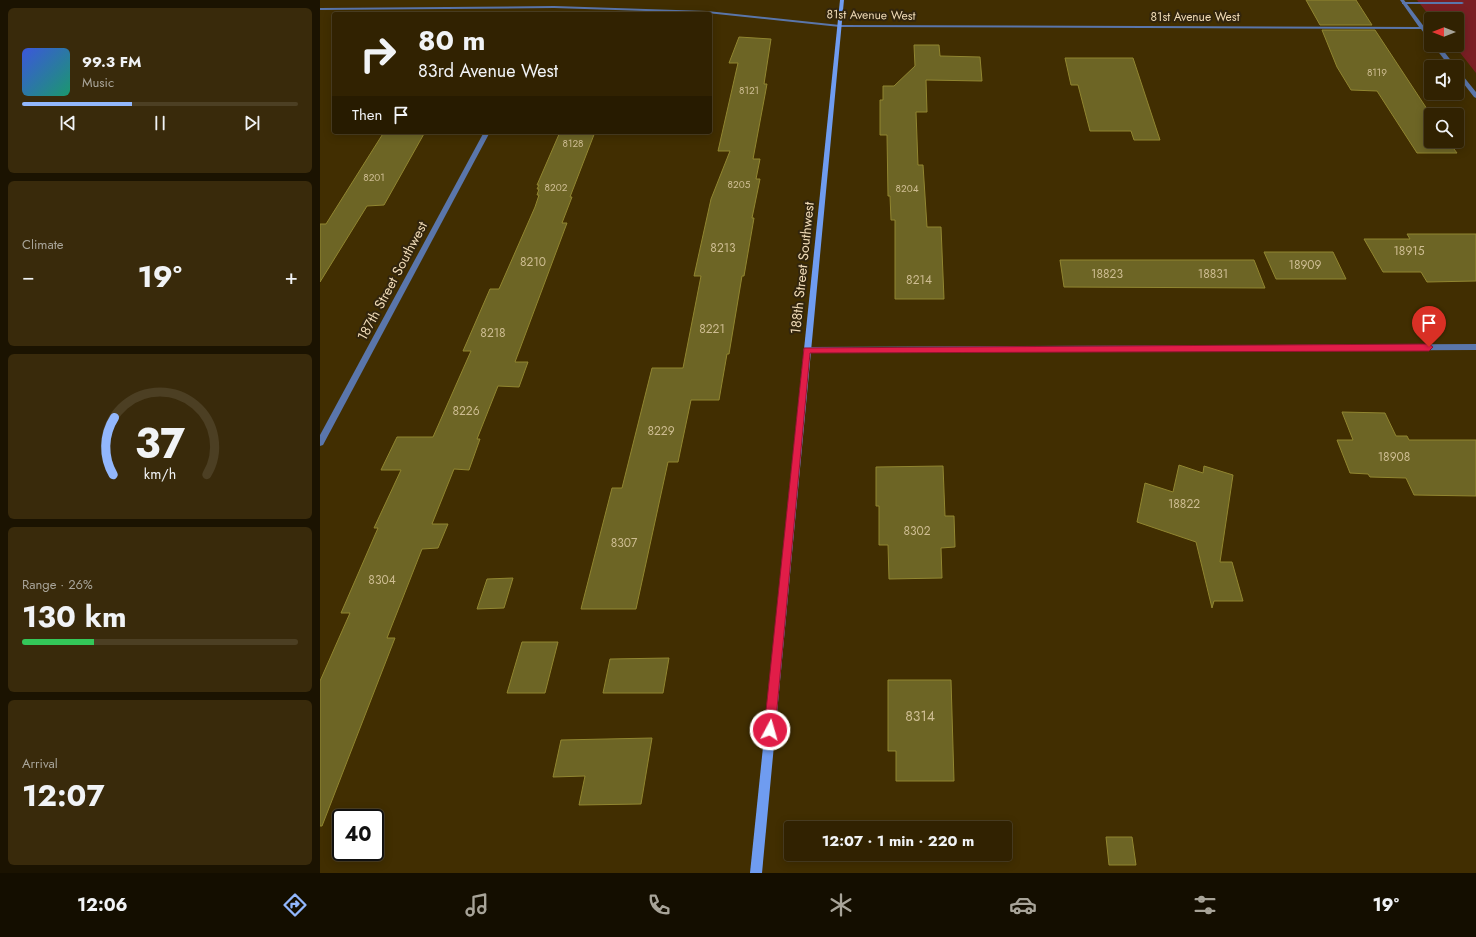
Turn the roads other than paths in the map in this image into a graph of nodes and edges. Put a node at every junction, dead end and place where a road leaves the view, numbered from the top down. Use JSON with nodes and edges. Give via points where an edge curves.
{"nodes":[{"id":1,"x":842,"y":0,"type":"edge"},
{"id":2,"x":1403,"y":2,"type":"edge"},
{"id":3,"x":1462,"y":3,"type":"dead end"},
{"id":4,"x":554,"y":7,"type":"junction"},
{"id":5,"x":320,"y":9,"type":"edge"},
{"id":6,"x":551,"y":12,"type":"edge"},
{"id":7,"x":707,"y":12,"type":"edge"},
{"id":8,"x":712,"y":13,"type":"edge"},
{"id":9,"x":840,"y":26,"type":"junction"},
{"id":10,"x":1422,"y":28,"type":"junction"},
{"id":11,"x":1424,"y":30,"type":"edge"},
{"id":12,"x":1441,"y":52,"type":"edge"},
{"id":13,"x":1448,"y":60,"type":"edge"},
{"id":14,"x":1464,"y":81,"type":"edge"},
{"id":15,"x":1476,"y":96,"type":"edge"},
{"id":16,"x":486,"y":134,"type":"edge"},
{"id":17,"x":1476,"y":347,"type":"edge"},
{"id":18,"x":807,"y":350,"type":"junction"},
{"id":19,"x":320,"y":443,"type":"edge"},
{"id":20,"x":756,"y":873,"type":"edge"}],
"edges":[{"from":1,"to":9,"type":"street","name":"188th Street Southwest"},
{"from":2,"to":3,"type":"street"},
{"from":2,"to":10,"type":"street"},
{"from":4,"to":5,"type":"street","name":"81st Avenue West"},
{"from":4,"to":6,"type":"street"},
{"from":4,"to":7,"type":"street","name":"81st Avenue West"},
{"from":8,"to":9,"type":"street","name":"81st Avenue West"},
{"from":9,"to":10,"type":"street","name":"81st Avenue West"},
{"from":9,"to":18,"type":"street","name":"188th Street Southwest"},
{"from":10,"to":11,"type":"street"},
{"from":12,"to":13,"type":"street"},
{"from":14,"to":15,"type":"street"},
{"from":16,"to":19,"type":"street","name":"187th Street Southwest"},
{"from":17,"to":18,"type":"street"},
{"from":18,"to":20,"type":"street","name":"188th Street Southwest"}]}
